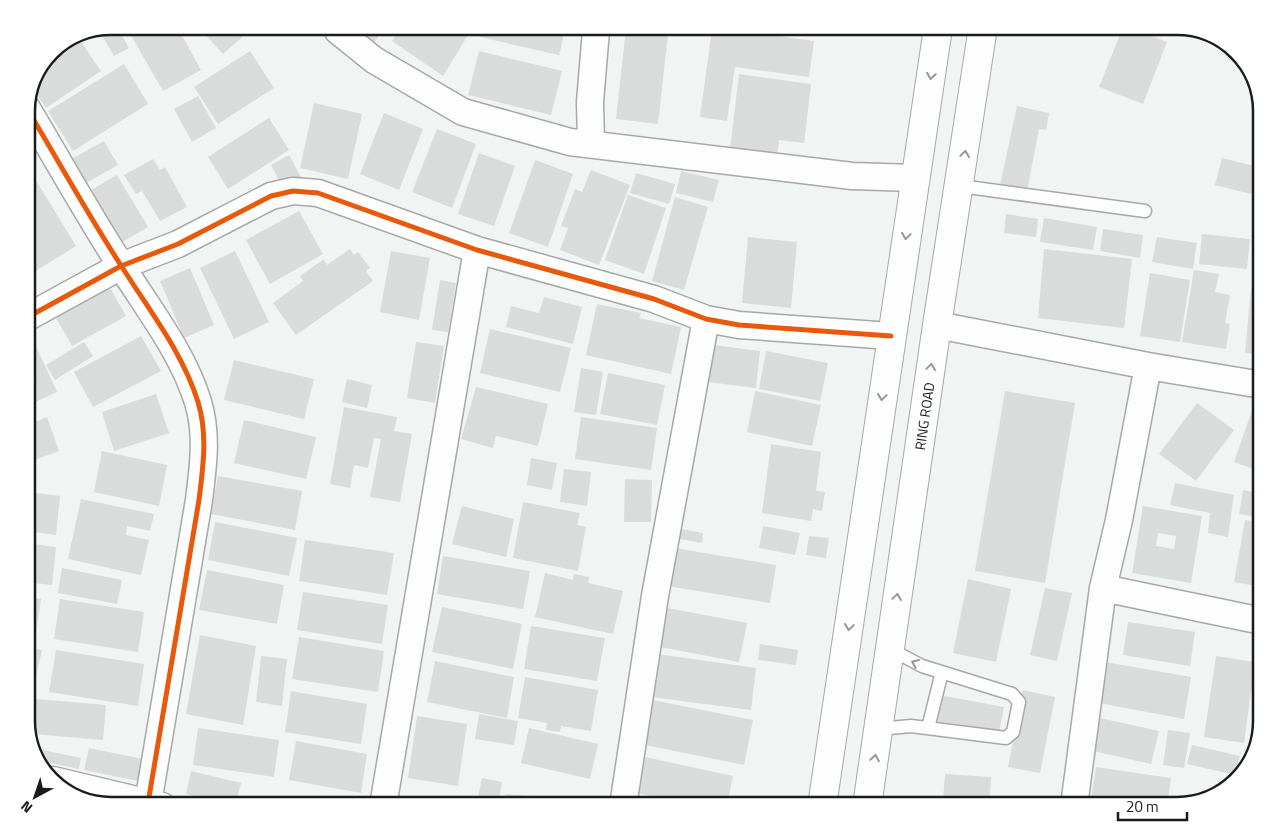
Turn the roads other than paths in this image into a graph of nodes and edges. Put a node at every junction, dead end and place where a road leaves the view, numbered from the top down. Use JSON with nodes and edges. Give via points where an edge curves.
{"nodes":[{"id":1,"x":343,"y":35,"type":"edge"},
{"id":2,"x":596,"y":35,"type":"edge"},
{"id":3,"x":937,"y":35,"type":"edge"},
{"id":4,"x":982,"y":35,"type":"edge"},
{"id":5,"x":35,"y":122,"type":"edge"},
{"id":6,"x":592,"y":144,"type":"junction"},
{"id":7,"x":914,"y":178,"type":"junction"},
{"id":8,"x":960,"y":186,"type":"junction"},
{"id":9,"x":1145,"y":211,"type":"dead end"},
{"id":10,"x":476,"y":250,"type":"junction"},
{"id":11,"x":121,"y":266,"type":"junction"},
{"id":12,"x":35,"y":313,"type":"edge"},
{"id":13,"x":706,"y":319,"type":"junction"},
{"id":14,"x":937,"y":325,"type":"junction"},
{"id":15,"x":892,"y":336,"type":"junction"},
{"id":16,"x":1148,"y":366,"type":"junction"},
{"id":17,"x":1253,"y":384,"type":"edge"},
{"id":18,"x":1103,"y":588,"type":"junction"},
{"id":19,"x":1253,"y":619,"type":"edge"},
{"id":20,"x":890,"y":649,"type":"junction"},
{"id":21,"x":942,"y":672,"type":"junction"},
{"id":22,"x":928,"y":728,"type":"junction"},
{"id":23,"x":879,"y":729,"type":"junction"},
{"id":24,"x":69,"y":784,"type":"edge"},
{"id":25,"x":125,"y":797,"type":"edge"},
{"id":26,"x":156,"y":797,"type":"edge"},
{"id":27,"x":385,"y":797,"type":"edge"},
{"id":28,"x":624,"y":797,"type":"edge"},
{"id":29,"x":823,"y":797,"type":"edge"},
{"id":30,"x":868,"y":797,"type":"edge"},
{"id":31,"x":1075,"y":797,"type":"edge"}],
"edges":[{"from":1,"to":6,"type":"street","via":[[374,60],[463,112],[570,142]]},
{"from":2,"to":6,"type":"street","via":[[590,102]]},
{"from":3,"to":7,"type":"main road","one_way":true},
{"from":8,"to":4,"type":"main road","name":"RING ROAD","one_way":true},
{"from":5,"to":11,"type":"street"},
{"from":6,"to":7,"type":"street","via":[[785,169]]},
{"from":7,"to":15,"type":"main road","one_way":true},
{"from":8,"to":9,"type":"lane"},
{"from":8,"to":14,"type":"main road","name":"RING ROAD"},
{"from":10,"to":11,"type":"street","via":[[318,193],[293,191],[270,196],[178,244]]},
{"from":10,"to":13,"type":"street","via":[[654,299]]},
{"from":10,"to":27,"type":"street"},
{"from":11,"to":12,"type":"street"},
{"from":11,"to":26,"type":"street","via":[[188,374],[199,403],[204,432],[205,455],[198,510]]},
{"from":13,"to":15,"type":"street","via":[[739,325]]},
{"from":13,"to":28,"type":"street","via":[[655,596]]},
{"from":14,"to":16,"type":"street"},
{"from":20,"to":14,"type":"main road","name":"RING ROAD","one_way":true},
{"from":15,"to":29,"type":"main road","one_way":true},
{"from":16,"to":17,"type":"street"},
{"from":16,"to":18,"type":"street"},
{"from":18,"to":19,"type":"street"},
{"from":18,"to":31,"type":"street"},
{"from":21,"to":20,"type":"lane","one_way":true,"via":[[910,661]]},
{"from":20,"to":23,"type":"main road","name":"RING ROAD"},
{"from":21,"to":22,"type":"lane"},
{"from":21,"to":22,"type":"lane","via":[[1017,698],[1013,732],[1006,738]]},
{"from":22,"to":23,"type":"lane","via":[[899,726]]},
{"from":30,"to":23,"type":"main road","name":"RING ROAD","one_way":true},
{"from":24,"to":25,"type":"street"}]}
